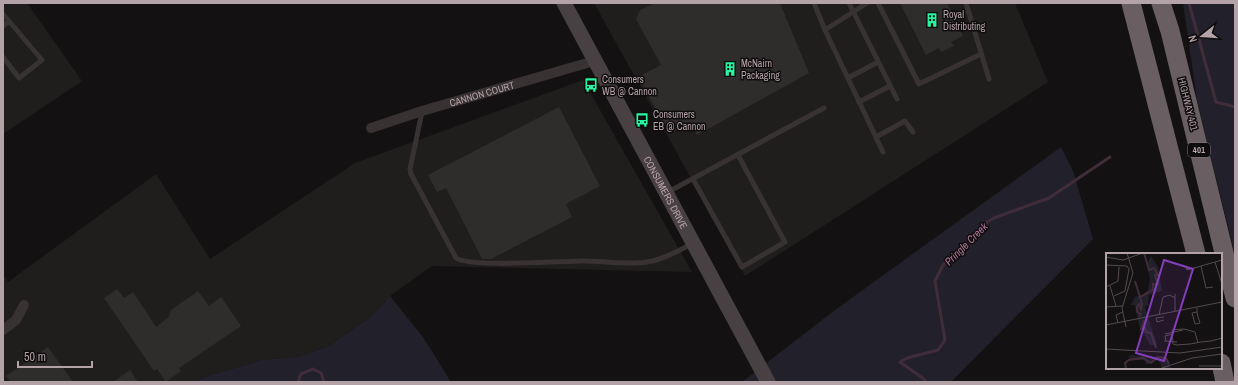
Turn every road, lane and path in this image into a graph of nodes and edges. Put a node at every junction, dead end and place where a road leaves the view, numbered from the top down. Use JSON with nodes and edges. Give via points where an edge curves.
{"nodes":[{"id":1,"x":564,"y":3,"type":"edge"},
{"id":2,"x":814,"y":3,"type":"edge"},
{"id":3,"x":849,"y":3,"type":"edge"},
{"id":4,"x":867,"y":3,"type":"edge"},
{"id":5,"x":878,"y":3,"type":"edge"},
{"id":6,"x":966,"y":3,"type":"edge"},
{"id":7,"x":1131,"y":3,"type":"edge"},
{"id":8,"x":1161,"y":3,"type":"edge"},
{"id":9,"x":854,"y":12,"type":"junction"},
{"id":10,"x":3,"y":14,"type":"edge"},
{"id":11,"x":9,"y":21,"type":"junction"},
{"id":12,"x":3,"y":26,"type":"edge"},
{"id":13,"x":825,"y":30,"type":"junction"},
{"id":14,"x":981,"y":54,"type":"junction"},
{"id":15,"x":3,"y":58,"type":"edge"},
{"id":16,"x":594,"y":61,"type":"junction"},
{"id":17,"x":878,"y":62,"type":"junction"},
{"id":18,"x":848,"y":78,"type":"junction"},
{"id":19,"x":989,"y":79,"type":"dead end"},
{"id":20,"x":890,"y":86,"type":"junction"},
{"id":21,"x":897,"y":100,"type":"dead end"},
{"id":22,"x":859,"y":102,"type":"junction"},
{"id":23,"x":824,"y":108,"type":"dead end"},
{"id":24,"x":422,"y":111,"type":"junction"},
{"id":25,"x":371,"y":128,"type":"dead end"},
{"id":26,"x":913,"y":132,"type":"dead end"},
{"id":27,"x":876,"y":137,"type":"junction"},
{"id":28,"x":883,"y":152,"type":"dead end"},
{"id":29,"x":738,"y":155,"type":"junction"},
{"id":30,"x":693,"y":179,"type":"junction"},
{"id":31,"x":666,"y":194,"type":"junction"},
{"id":32,"x":693,"y":244,"type":"junction"},
{"id":33,"x":1196,"y":253,"type":"edge"},
{"id":34,"x":1235,"y":298,"type":"edge"},
{"id":35,"x":24,"y":305,"type":"dead end"},
{"id":36,"x":3,"y":330,"type":"edge"},
{"id":37,"x":1222,"y":368,"type":"edge"},
{"id":38,"x":768,"y":382,"type":"edge"},
{"id":39,"x":1225,"y":382,"type":"edge"}],
"edges":[{"from":1,"to":16,"type":"main road","name":"CONSUMERS DRIVE"},
{"from":2,"to":13,"type":"lane"},
{"from":3,"to":9,"type":"lane"},
{"from":4,"to":9,"type":"lane"},
{"from":5,"to":14,"type":"lane","via":[[919,84]]},
{"from":6,"to":14,"type":"lane"},
{"from":7,"to":33,"type":"highway"},
{"from":8,"to":34,"type":"highway","name":"HIGHWAY 401","number":"401","via":[[1170,30]]},
{"from":9,"to":13,"type":"lane"},
{"from":9,"to":17,"type":"lane"},
{"from":10,"to":11,"type":"lane"},
{"from":11,"to":12,"type":"lane"},
{"from":11,"to":15,"type":"lane","via":[[42,60],[19,78]]},
{"from":13,"to":18,"type":"lane"},
{"from":14,"to":19,"type":"lane"},
{"from":16,"to":24,"type":"street","name":"CANNON COURT"},
{"from":16,"to":31,"type":"main road","name":"CONSUMERS DRIVE"},
{"from":17,"to":18,"type":"lane"},
{"from":17,"to":20,"type":"lane"},
{"from":18,"to":22,"type":"lane"},
{"from":20,"to":21,"type":"lane"},
{"from":20,"to":22,"type":"lane"},
{"from":22,"to":27,"type":"lane"},
{"from":23,"to":29,"type":"lane"},
{"from":24,"to":25,"type":"street","name":"CANNON COURT"},
{"from":24,"to":32,"type":"lane","via":[[411,174],[456,258],[460,260],[482,263],[634,263],[661,259]]},
{"from":26,"to":27,"type":"lane","via":[[905,121]]},
{"from":27,"to":28,"type":"lane"},
{"from":29,"to":30,"type":"lane"},
{"from":29,"to":30,"type":"lane","via":[[785,242],[742,267]]},
{"from":30,"to":31,"type":"lane"},
{"from":31,"to":32,"type":"main road","name":"CONSUMERS DRIVE"},
{"from":32,"to":38,"type":"main road","name":"CONSUMERS DRIVE"},
{"from":35,"to":36,"type":"street","via":[[16,320]]},
{"from":37,"to":39,"type":"highway"}]}
